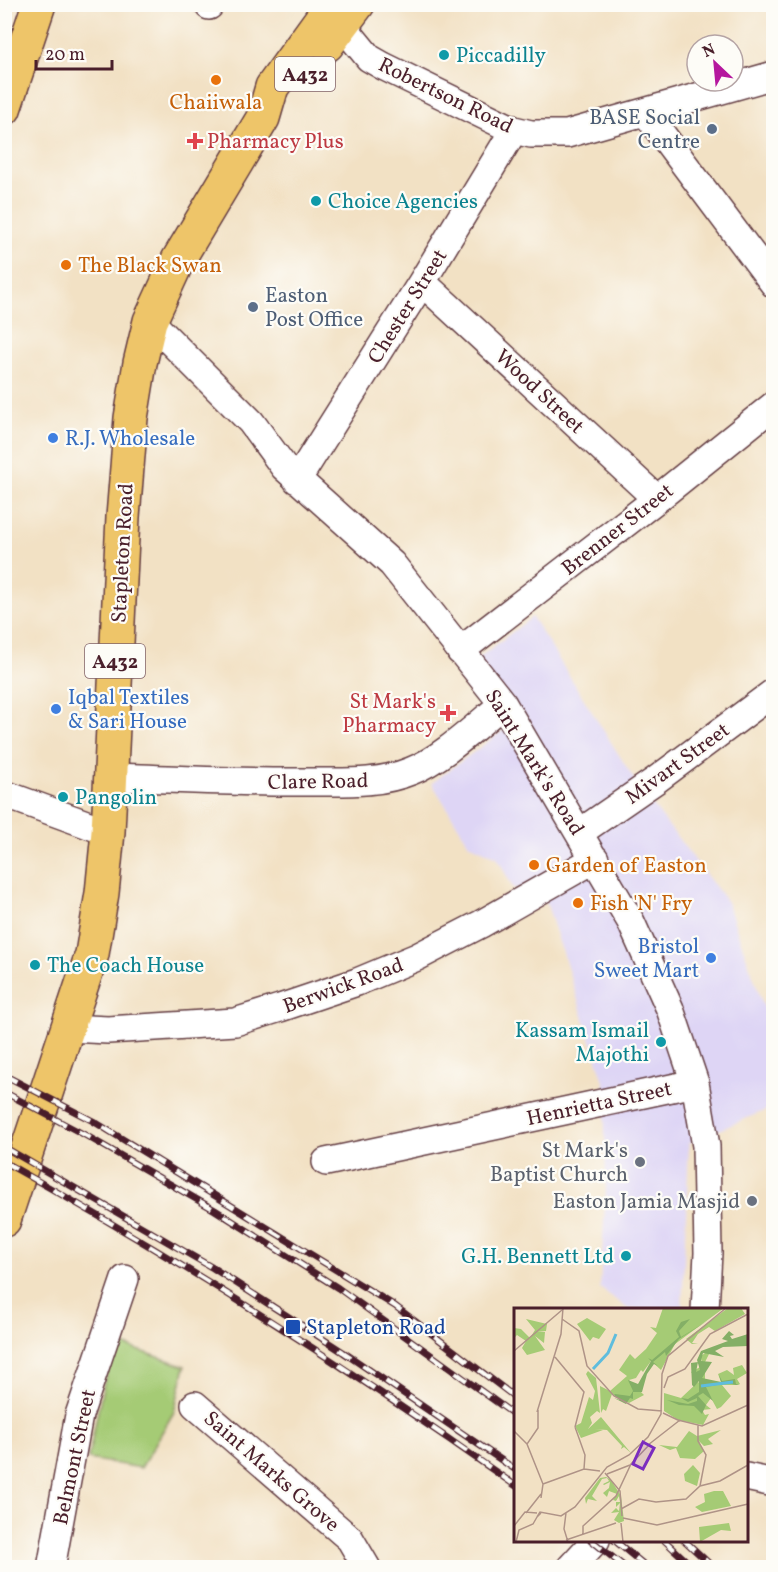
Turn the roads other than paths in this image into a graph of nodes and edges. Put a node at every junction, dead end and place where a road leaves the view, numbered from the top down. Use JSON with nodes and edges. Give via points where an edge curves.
{"nodes":[{"id":1,"x":39,"y":4,"type":"edge"},
{"id":2,"x":341,"y":10,"type":"edge"},
{"id":3,"x":774,"y":75,"type":"edge"},
{"id":4,"x":4,"y":109,"type":"edge"},
{"id":5,"x":646,"y":113,"type":"junction"},
{"id":6,"x":514,"y":130,"type":"junction"},
{"id":7,"x":422,"y":282,"type":"junction"},
{"id":8,"x":774,"y":284,"type":"edge"},
{"id":9,"x":150,"y":321,"type":"junction"},
{"id":10,"x":774,"y":405,"type":"edge"},
{"id":11,"x":297,"y":480,"type":"junction"},
{"id":12,"x":657,"y":499,"type":"junction"},
{"id":13,"x":460,"y":651,"type":"junction"},
{"id":14,"x":774,"y":692,"type":"edge"},
{"id":15,"x":504,"y":704,"type":"junction"},
{"id":16,"x":110,"y":777,"type":"junction"},
{"id":17,"x":4,"y":794,"type":"edge"},
{"id":18,"x":108,"y":832,"type":"junction"},
{"id":19,"x":579,"y":833,"type":"junction"},
{"id":20,"x":595,"y":859,"type":"junction"},
{"id":21,"x":68,"y":1028,"type":"junction"},
{"id":22,"x":695,"y":1083,"type":"junction"},
{"id":23,"x":326,"y":1162,"type":"dead end"},
{"id":24,"x":4,"y":1220,"type":"edge"},
{"id":25,"x":125,"y":1279,"type":"dead end"},
{"id":26,"x":705,"y":1308,"type":"edge"},
{"id":27,"x":195,"y":1405,"type":"dead end"},
{"id":28,"x":748,"y":1477,"type":"edge"},
{"id":29,"x":774,"y":1483,"type":"edge"},
{"id":30,"x":594,"y":1542,"type":"edge"},
{"id":31,"x":51,"y":1568,"type":"edge"},
{"id":32,"x":368,"y":1568,"type":"edge"},
{"id":33,"x":570,"y":1568,"type":"edge"}],
"edges":[{"from":1,"to":4,"type":"main road"},
{"from":2,"to":6,"type":"street","name":"Robertson Road","via":[[369,58]]},
{"from":2,"to":9,"type":"main road","name":"Stapleton Road","number":"A432","via":[[286,101],[262,118],[178,260]]},
{"from":3,"to":5,"type":"street","name":"Robertson Road"},
{"from":5,"to":6,"type":"street","name":"Robertson Road","via":[[567,134]]},
{"from":5,"to":8,"type":"street"},
{"from":6,"to":7,"type":"street","name":"Chester Street"},
{"from":7,"to":11,"type":"street","name":"Chester Street"},
{"from":7,"to":12,"type":"street","name":"Wood Street"},
{"from":9,"to":11,"type":"street","name":"Saint Mark's Road","via":[[251,422]]},
{"from":9,"to":16,"type":"main road","name":"Stapleton Road","number":"A432","via":[[129,440]]},
{"from":10,"to":12,"type":"street","name":"Brenner Street"},
{"from":11,"to":13,"type":"street","name":"Saint Mark's Road","via":[[392,564]]},
{"from":12,"to":13,"type":"street","name":"Brenner Street"},
{"from":13,"to":15,"type":"street","name":"Saint Mark's Road"},
{"from":14,"to":19,"type":"street","name":"Mivart Street"},
{"from":15,"to":16,"type":"street","name":"Clare Road","via":[[432,760],[393,778],[371,782],[272,783]]},
{"from":15,"to":19,"type":"street","name":"Saint Mark's Road"},
{"from":16,"to":18,"type":"main road","name":"Stapleton Road","number":"A432"},
{"from":17,"to":18,"type":"street"},
{"from":18,"to":21,"type":"main road","name":"Stapleton Road","number":"A432","via":[[92,954]]},
{"from":19,"to":20,"type":"street","name":"Saint Mark's Road"},
{"from":20,"to":21,"type":"street","name":"Berwick Road","via":[[417,957],[280,1008],[235,1022],[206,1025]]},
{"from":20,"to":22,"type":"street","name":"Saint Mark's Road","via":[[632,922],[670,1009]]},
{"from":21,"to":24,"type":"main road","name":"Stapleton Road","number":"A432"},
{"from":22,"to":23,"type":"street","name":"Henrietta Street"},
{"from":22,"to":26,"type":"street","name":"Saint Mark's Road","via":[[706,1146]]},
{"from":25,"to":31,"type":"street","name":"Belmont Street","via":[[79,1415]]},
{"from":27,"to":32,"type":"street","name":"Saint Marks Grove","via":[[350,1539]]},
{"from":28,"to":29,"type":"street"},
{"from":30,"to":33,"type":"street"}]}
